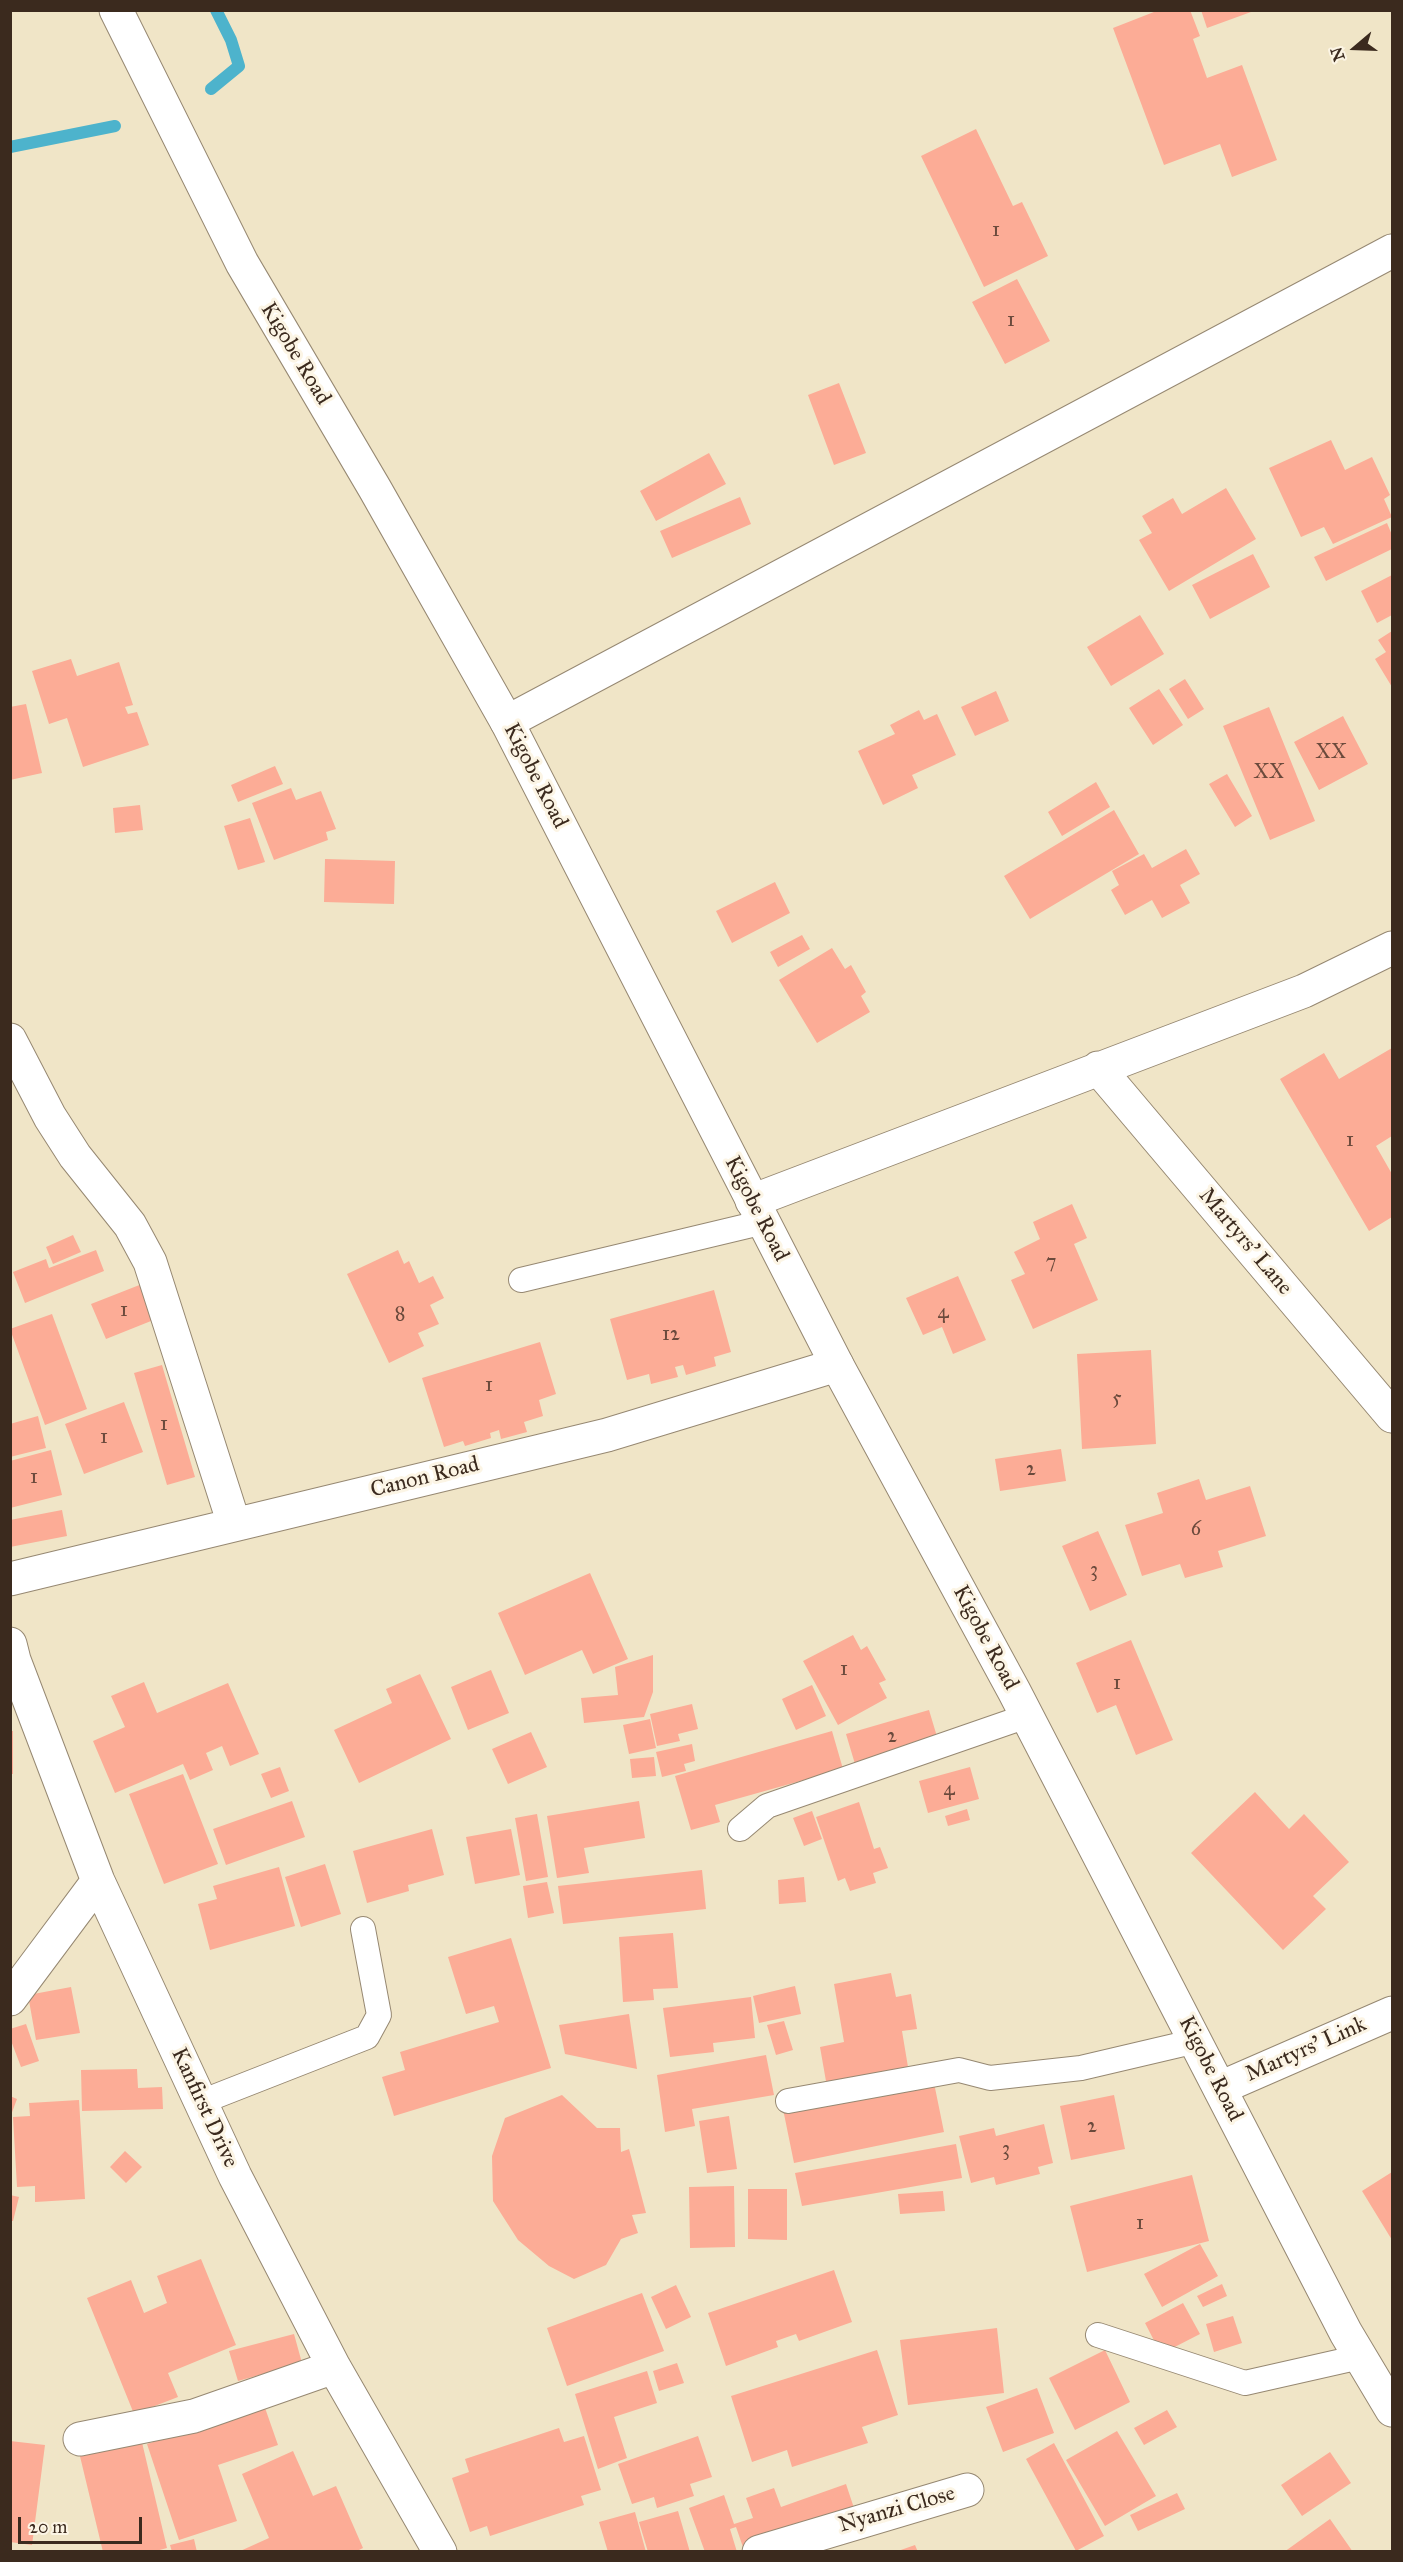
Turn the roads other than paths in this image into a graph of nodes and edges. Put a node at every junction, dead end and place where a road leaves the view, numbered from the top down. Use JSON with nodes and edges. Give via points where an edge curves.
{"nodes":[{"id":1,"x":116,"y":10,"type":"edge"},
{"id":2,"x":1392,"y":252,"type":"edge"},
{"id":3,"x":507,"y":722,"type":"junction"},
{"id":4,"x":1392,"y":948,"type":"edge"},
{"id":5,"x":10,"y":1040,"type":"edge"},
{"id":6,"x":1098,"y":1068,"type":"junction"},
{"id":7,"x":758,"y":1211,"type":"junction"},
{"id":8,"x":521,"y":1280,"type":"dead end"},
{"id":9,"x":837,"y":1365,"type":"junction"},
{"id":10,"x":1392,"y":1416,"type":"edge"},
{"id":11,"x":234,"y":1524,"type":"junction"},
{"id":12,"x":10,"y":1579,"type":"edge"},
{"id":13,"x":10,"y":1644,"type":"edge"},
{"id":14,"x":1027,"y":1716,"type":"junction"},
{"id":15,"x":740,"y":1829,"type":"dead end"},
{"id":16,"x":98,"y":1881,"type":"junction"},
{"id":17,"x":363,"y":1929,"type":"dead end"},
{"id":18,"x":10,"y":1999,"type":"edge"},
{"id":19,"x":1392,"y":2013,"type":"edge"},
{"id":20,"x":1196,"y":2041,"type":"junction"},
{"id":21,"x":1220,"y":2088,"type":"junction"},
{"id":22,"x":788,"y":2101,"type":"dead end"},
{"id":23,"x":201,"y":2102,"type":"junction"},
{"id":24,"x":1098,"y":2334,"type":"dead end"},
{"id":25,"x":1360,"y":2357,"type":"junction"},
{"id":26,"x":334,"y":2367,"type":"junction"},
{"id":27,"x":1392,"y":2410,"type":"edge"},
{"id":28,"x":80,"y":2439,"type":"dead end"},
{"id":29,"x":967,"y":2490,"type":"dead end"},
{"id":30,"x":440,"y":2552,"type":"edge"},
{"id":31,"x":759,"y":2552,"type":"edge"}],
"edges":[{"from":1,"to":3,"type":"street","name":"Kigobe Road","via":[[242,263]]},
{"from":2,"to":3,"type":"street"},
{"from":3,"to":7,"type":"street","name":"Kigobe Road"},
{"from":4,"to":6,"type":"street","via":[[1304,991]]},
{"from":5,"to":11,"type":"street","via":[[50,1117],[75,1156],[130,1225],[150,1262]]},
{"from":6,"to":7,"type":"street"},
{"from":6,"to":10,"type":"street","name":"Martyrs' Lane"},
{"from":7,"to":8,"type":"lane"},
{"from":7,"to":9,"type":"street","name":"Kigobe Road"},
{"from":9,"to":11,"type":"street","name":"Canon Road","via":[[608,1435]]},
{"from":9,"to":14,"type":"street","name":"Kigobe Road"},
{"from":11,"to":12,"type":"street","name":"Canon Road"},
{"from":13,"to":16,"type":"street","name":"Kanfirst Drive"},
{"from":14,"to":15,"type":"lane","via":[[767,1806]]},
{"from":14,"to":20,"type":"street","name":"Kigobe Road"},
{"from":16,"to":18,"type":"street"},
{"from":16,"to":23,"type":"street","name":"Kanfirst Drive"},
{"from":17,"to":23,"type":"lane","via":[[379,2015],[367,2037]]},
{"from":19,"to":21,"type":"street","name":"Martyrs' Link"},
{"from":20,"to":21,"type":"street","name":"Kigobe Road"},
{"from":20,"to":22,"type":"lane","via":[[1081,2068],[990,2078],[959,2070]]},
{"from":21,"to":25,"type":"street","name":"Kigobe Road"},
{"from":23,"to":26,"type":"street","name":"Kanfirst Drive"},
{"from":24,"to":25,"type":"lane","via":[[1245,2383]]},
{"from":25,"to":27,"type":"street","name":"Kigobe Road"},
{"from":26,"to":28,"type":"street","via":[[194,2416]]},
{"from":26,"to":30,"type":"street","name":"Kanfirst Drive"},
{"from":29,"to":31,"type":"street","name":"Nyanzi Close"}]}
